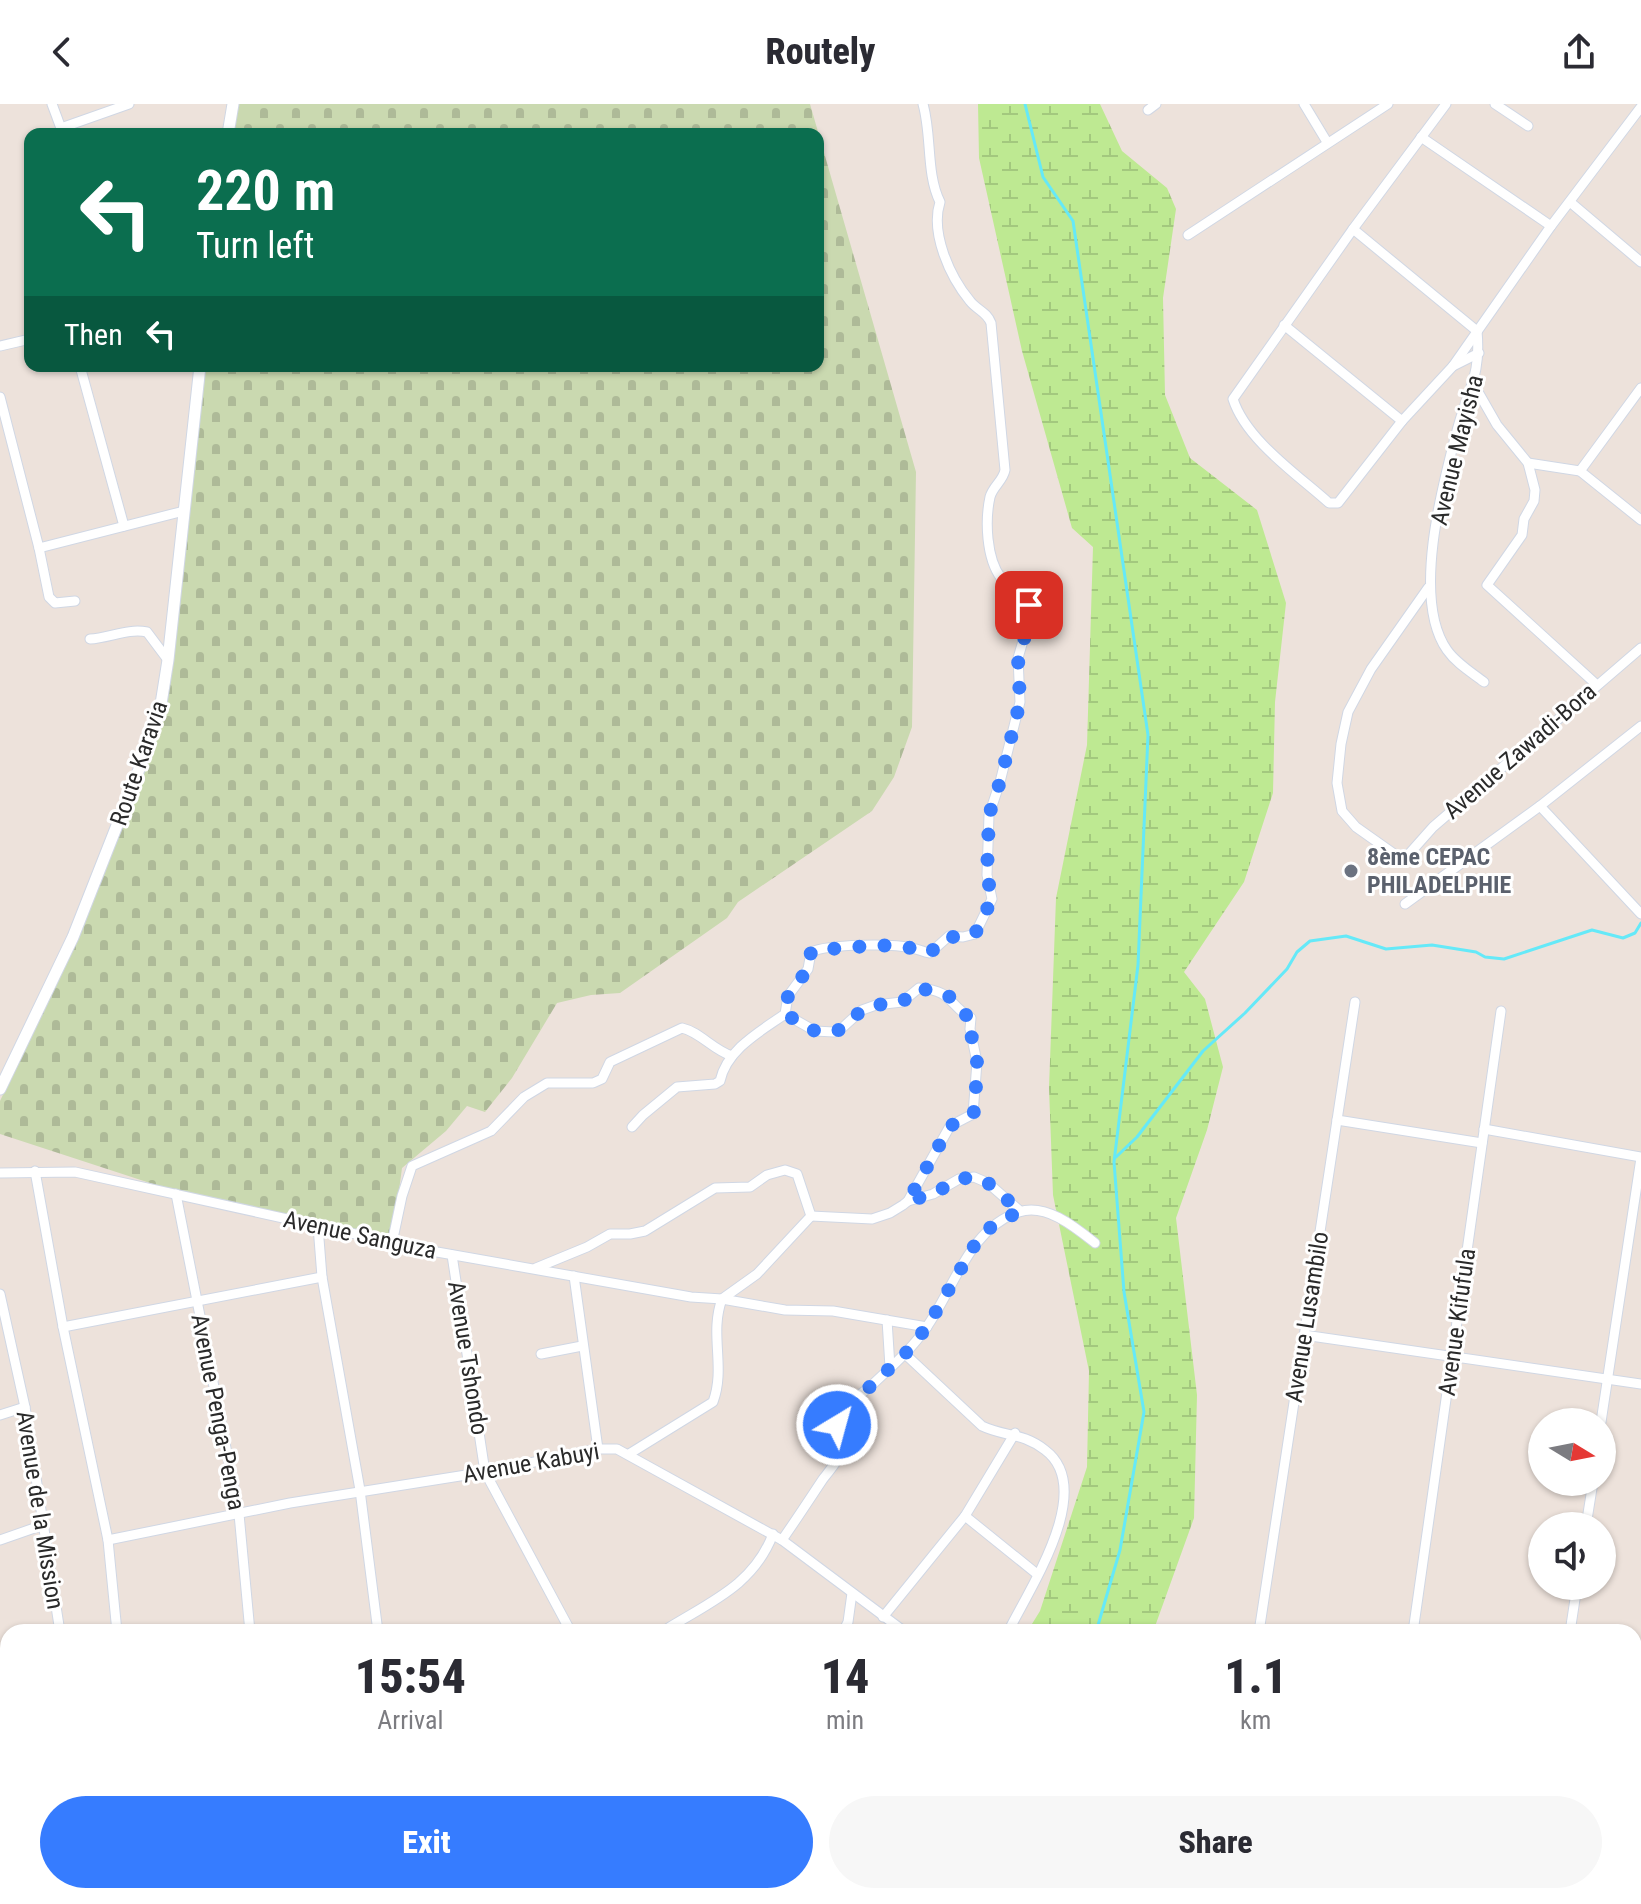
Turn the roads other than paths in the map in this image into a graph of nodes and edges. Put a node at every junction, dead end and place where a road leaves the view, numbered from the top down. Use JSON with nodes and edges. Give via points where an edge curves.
{"nodes":[{"id":1,"x":52,"y":104,"type":"edge"},
{"id":2,"x":233,"y":104,"type":"edge"},
{"id":3,"x":923,"y":104,"type":"edge"},
{"id":4,"x":1304,"y":104,"type":"edge"},
{"id":5,"x":1388,"y":104,"type":"edge"},
{"id":6,"x":1446,"y":104,"type":"edge"},
{"id":7,"x":1495,"y":104,"type":"edge"},
{"id":8,"x":125,"y":105,"type":"edge"},
{"id":9,"x":1641,"y":107,"type":"edge"},
{"id":10,"x":1528,"y":126,"type":"dead end"},
{"id":11,"x":61,"y":128,"type":"edge"},
{"id":12,"x":69,"y":128,"type":"edge"},
{"id":13,"x":229,"y":128,"type":"edge"},
{"id":14,"x":1421,"y":137,"type":"junction"},
{"id":15,"x":1327,"y":142,"type":"junction"},
{"id":16,"x":1570,"y":202,"type":"junction"},
{"id":17,"x":1551,"y":226,"type":"junction"},
{"id":18,"x":1353,"y":229,"type":"junction"},
{"id":19,"x":1188,"y":235,"type":"dead end"},
{"id":20,"x":1641,"y":262,"type":"edge"},
{"id":21,"x":1284,"y":325,"type":"junction"},
{"id":22,"x":1477,"y":331,"type":"junction"},
{"id":23,"x":24,"y":340,"type":"edge"},
{"id":24,"x":0,"y":346,"type":"edge"},
{"id":25,"x":1479,"y":353,"type":"junction"},
{"id":26,"x":1453,"y":366,"type":"junction"},
{"id":27,"x":82,"y":372,"type":"edge"},
{"id":28,"x":199,"y":372,"type":"edge"},
{"id":29,"x":1473,"y":383,"type":"junction"},
{"id":30,"x":1641,"y":388,"type":"edge"},
{"id":31,"x":0,"y":397,"type":"edge"},
{"id":32,"x":1402,"y":421,"type":"junction"},
{"id":33,"x":1528,"y":463,"type":"junction"},
{"id":34,"x":1580,"y":471,"type":"junction"},
{"id":35,"x":184,"y":511,"type":"junction"},
{"id":36,"x":1641,"y":520,"type":"edge"},
{"id":37,"x":124,"y":526,"type":"junction"},
{"id":38,"x":39,"y":548,"type":"junction"},
{"id":39,"x":1428,"y":588,"type":"junction"},
{"id":40,"x":75,"y":601,"type":"dead end"},
{"id":41,"x":90,"y":639,"type":"dead end"},
{"id":42,"x":1641,"y":648,"type":"edge"},
{"id":43,"x":168,"y":660,"type":"junction"},
{"id":44,"x":1484,"y":682,"type":"dead end"},
{"id":45,"x":1597,"y":685,"type":"junction"},
{"id":46,"x":1641,"y":726,"type":"edge"},
{"id":47,"x":1540,"y":806,"type":"junction"},
{"id":48,"x":1405,"y":904,"type":"dead end"},
{"id":49,"x":1641,"y":914,"type":"edge"},
{"id":50,"x":1355,"y":1002,"type":"dead end"},
{"id":51,"x":1501,"y":1011,"type":"dead end"},
{"id":52,"x":785,"y":1014,"type":"junction"},
{"id":53,"x":732,"y":1056,"type":"junction"},
{"id":54,"x":0,"y":1089,"type":"edge"},
{"id":55,"x":1337,"y":1120,"type":"junction"},
{"id":56,"x":632,"y":1127,"type":"dead end"},
{"id":57,"x":1484,"y":1129,"type":"junction"},
{"id":58,"x":1482,"y":1143,"type":"junction"},
{"id":59,"x":1641,"y":1158,"type":"edge"},
{"id":60,"x":35,"y":1171,"type":"junction"},
{"id":61,"x":0,"y":1173,"type":"edge"},
{"id":62,"x":176,"y":1194,"type":"junction"},
{"id":63,"x":908,"y":1201,"type":"junction"},
{"id":64,"x":1020,"y":1211,"type":"junction"},
{"id":65,"x":811,"y":1216,"type":"junction"},
{"id":66,"x":318,"y":1226,"type":"junction"},
{"id":67,"x":392,"y":1243,"type":"junction"},
{"id":68,"x":1095,"y":1243,"type":"dead end"},
{"id":69,"x":452,"y":1255,"type":"junction"},
{"id":70,"x":533,"y":1270,"type":"junction"},
{"id":71,"x":574,"y":1276,"type":"junction"},
{"id":72,"x":322,"y":1277,"type":"junction"},
{"id":73,"x":0,"y":1294,"type":"edge"},
{"id":74,"x":722,"y":1299,"type":"junction"},
{"id":75,"x":195,"y":1301,"type":"junction"},
{"id":76,"x":887,"y":1320,"type":"junction"},
{"id":77,"x":63,"y":1327,"type":"junction"},
{"id":78,"x":927,"y":1327,"type":"junction"},
{"id":79,"x":1304,"y":1335,"type":"junction"},
{"id":80,"x":5,"y":1346,"type":"edge"},
{"id":81,"x":582,"y":1346,"type":"junction"},
{"id":82,"x":541,"y":1354,"type":"dead end"},
{"id":83,"x":905,"y":1354,"type":"junction"},
{"id":84,"x":1452,"y":1356,"type":"junction"},
{"id":85,"x":890,"y":1367,"type":"junction"},
{"id":86,"x":1608,"y":1379,"type":"junction"},
{"id":87,"x":1641,"y":1384,"type":"edge"},
{"id":88,"x":25,"y":1407,"type":"junction"},
{"id":89,"x":1603,"y":1408,"type":"edge"},
{"id":90,"x":0,"y":1415,"type":"edge"},
{"id":91,"x":1015,"y":1433,"type":"junction"},
{"id":92,"x":598,"y":1449,"type":"junction"},
{"id":93,"x":629,"y":1454,"type":"junction"},
{"id":94,"x":485,"y":1472,"type":"junction"},
{"id":95,"x":360,"y":1490,"type":"junction"},
{"id":96,"x":239,"y":1514,"type":"junction"},
{"id":97,"x":965,"y":1516,"type":"junction"},
{"id":98,"x":43,"y":1525,"type":"junction"},
{"id":99,"x":778,"y":1537,"type":"junction"},
{"id":100,"x":0,"y":1540,"type":"edge"},
{"id":101,"x":108,"y":1540,"type":"junction"},
{"id":102,"x":1037,"y":1574,"type":"junction"},
{"id":103,"x":852,"y":1593,"type":"junction"},
{"id":104,"x":1575,"y":1600,"type":"edge"},
{"id":105,"x":883,"y":1617,"type":"junction"},
{"id":106,"x":59,"y":1624,"type":"edge"},
{"id":107,"x":116,"y":1624,"type":"edge"},
{"id":108,"x":249,"y":1624,"type":"edge"},
{"id":109,"x":377,"y":1624,"type":"edge"},
{"id":110,"x":567,"y":1624,"type":"edge"},
{"id":111,"x":675,"y":1624,"type":"edge"},
{"id":112,"x":847,"y":1624,"type":"edge"},
{"id":113,"x":893,"y":1624,"type":"edge"},
{"id":114,"x":1012,"y":1624,"type":"edge"},
{"id":115,"x":1260,"y":1624,"type":"edge"},
{"id":116,"x":1414,"y":1624,"type":"edge"},
{"id":117,"x":1571,"y":1624,"type":"edge"}],
"edges":[{"from":1,"to":11,"type":"street"},
{"from":2,"to":13,"type":"street"},
{"from":3,"to":52,"type":"street","via":[[933,190],[940,202],[937,226],[956,284],[991,323],[1005,463],[990,501],[992,562],[1032,610],[1019,649],[1020,702],[989,815],[987,875],[992,899],[975,934],[945,938],[930,953],[880,945],[811,952],[808,969],[788,996]]},
{"from":4,"to":15,"type":"street"},
{"from":5,"to":15,"type":"street"},
{"from":6,"to":14,"type":"street"},
{"from":7,"to":10,"type":"street"},
{"from":8,"to":12,"type":"street"},
{"from":9,"to":16,"type":"street"},
{"from":14,"to":17,"type":"street"},
{"from":14,"to":18,"type":"street"},
{"from":15,"to":19,"type":"street"},
{"from":16,"to":17,"type":"street"},
{"from":16,"to":20,"type":"street"},
{"from":17,"to":22,"type":"street"},
{"from":18,"to":21,"type":"street"},
{"from":18,"to":22,"type":"street"},
{"from":21,"to":32,"type":"street"},
{"from":21,"to":32,"type":"street","via":[[1233,401],[1261,442],[1329,503],[1338,503]]},
{"from":22,"to":25,"type":"street","name":"Avenue Mayisha"},
{"from":22,"to":26,"type":"street"},
{"from":23,"to":24,"type":"street"},
{"from":25,"to":26,"type":"street"},
{"from":25,"to":29,"type":"street","name":"Avenue Mayisha"},
{"from":26,"to":32,"type":"street"},
{"from":27,"to":37,"type":"street"},
{"from":28,"to":35,"type":"street","name":"Route Karavia"},
{"from":29,"to":33,"type":"street","via":[[1497,425]]},
{"from":29,"to":39,"type":"street","name":"Avenue Mayisha","via":[[1441,499]]},
{"from":30,"to":34,"type":"street"},
{"from":31,"to":38,"type":"street"},
{"from":33,"to":34,"type":"street"},
{"from":33,"to":45,"type":"street","via":[[1534,501],[1520,539],[1487,585]]},
{"from":34,"to":36,"type":"street"},
{"from":35,"to":37,"type":"street"},
{"from":35,"to":43,"type":"street","name":"Route Karavia"},
{"from":37,"to":38,"type":"street"},
{"from":38,"to":40,"type":"street","via":[[49,597],[55,603]]},
{"from":39,"to":44,"type":"street","name":"Avenue Mayisha","via":[[1445,648]]},
{"from":39,"to":45,"type":"street","name":"Avenue Zawadi-Bora","via":[[1371,669],[1348,712],[1341,744],[1337,783],[1342,811],[1397,856],[1409,854],[1433,827]]},
{"from":41,"to":43,"type":"street","via":[[147,632]]},
{"from":42,"to":45,"type":"street","name":"Avenue Zawadi-Bora"},
{"from":43,"to":54,"type":"street","name":"Route Karavia","via":[[160,710],[109,847],[73,937]]},
{"from":46,"to":47,"type":"street"},
{"from":47,"to":48,"type":"street"},
{"from":47,"to":49,"type":"street"},
{"from":50,"to":55,"type":"street","name":"Avenue Lusambilo"},
{"from":51,"to":57,"type":"street","name":"Avenue Kifufula"},
{"from":52,"to":53,"type":"street"},
{"from":52,"to":63,"type":"street","via":[[815,1031],[834,1032],[862,1010],[902,1002],[919,988],[948,995],[971,1018],[977,1062],[973,1114],[950,1126]]},
{"from":53,"to":56,"type":"street","via":[[718,1083],[677,1087]]},
{"from":53,"to":67,"type":"street","via":[[682,1028],[610,1062],[597,1082],[553,1081],[539,1086],[491,1131],[412,1166]]},
{"from":55,"to":58,"type":"street"},
{"from":55,"to":79,"type":"street","name":"Avenue Lusambilo"},
{"from":57,"to":58,"type":"street","name":"Avenue Kifufula"},
{"from":57,"to":59,"type":"street"},
{"from":58,"to":84,"type":"street","name":"Avenue Kifufula"},
{"from":59,"to":86,"type":"street"},
{"from":60,"to":61,"type":"street","name":"Avenue Sanguza"},
{"from":60,"to":62,"type":"street","name":"Avenue Sanguza","via":[[75,1172]]},
{"from":60,"to":77,"type":"street"},
{"from":62,"to":66,"type":"street","name":"Avenue Sanguza"},
{"from":62,"to":75,"type":"street","name":"Avenue Penga-Penga"},
{"from":63,"to":64,"type":"street","via":[[974,1177]]},
{"from":63,"to":65,"type":"street","via":[[872,1219]]},
{"from":64,"to":68,"type":"street","via":[[1049,1213]]},
{"from":64,"to":78,"type":"street","via":[[977,1241]]},
{"from":65,"to":70,"type":"street","via":[[797,1174],[785,1170],[750,1187],[715,1188],[651,1229],[610,1234]]},
{"from":65,"to":74,"type":"street","via":[[757,1274]]},
{"from":66,"to":67,"type":"street","name":"Avenue Sanguza"},
{"from":66,"to":72,"type":"street"},
{"from":67,"to":69,"type":"street","name":"Avenue Sanguza"},
{"from":69,"to":70,"type":"street","name":"Avenue Sanguza"},
{"from":69,"to":94,"type":"street","name":"Avenue Tshondo"},
{"from":70,"to":71,"type":"street","name":"Avenue Sanguza"},
{"from":71,"to":74,"type":"street","name":"Avenue Sanguza"},
{"from":71,"to":81,"type":"street"},
{"from":72,"to":75,"type":"street"},
{"from":72,"to":95,"type":"street"},
{"from":73,"to":80,"type":"street","name":"Avenue de la Mission"},
{"from":74,"to":76,"type":"street","name":"Avenue Sanguza"},
{"from":74,"to":93,"type":"street","via":[[716,1323],[720,1377],[713,1402]]},
{"from":75,"to":77,"type":"street"},
{"from":75,"to":96,"type":"street","name":"Avenue Penga-Penga"},
{"from":76,"to":78,"type":"street","name":"Avenue Sanguza"},
{"from":76,"to":85,"type":"street"},
{"from":77,"to":101,"type":"street"},
{"from":78,"to":83,"type":"street"},
{"from":79,"to":84,"type":"street"},
{"from":79,"to":115,"type":"street","name":"Avenue Lusambilo"},
{"from":80,"to":88,"type":"street","name":"Avenue de la Mission"},
{"from":81,"to":82,"type":"street"},
{"from":81,"to":92,"type":"street"},
{"from":83,"to":85,"type":"street"},
{"from":83,"to":91,"type":"street","via":[[982,1426]]},
{"from":84,"to":86,"type":"street"},
{"from":84,"to":116,"type":"street","name":"Avenue Kifufula"},
{"from":85,"to":99,"type":"street","via":[[838,1420],[843,1439],[838,1457]]},
{"from":86,"to":87,"type":"street"},
{"from":86,"to":89,"type":"street"},
{"from":88,"to":90,"type":"street"},
{"from":88,"to":98,"type":"street","name":"Avenue de la Mission"},
{"from":91,"to":97,"type":"street"},
{"from":91,"to":102,"type":"street","via":[[1046,1451],[1059,1465],[1064,1483],[1058,1531]]},
{"from":92,"to":93,"type":"street","name":"Avenue Kabuyi"},
{"from":92,"to":94,"type":"street","name":"Avenue Kabuyi"},
{"from":93,"to":99,"type":"street","name":"Avenue Kabuyi"},
{"from":94,"to":95,"type":"street","name":"Avenue Kabuyi"},
{"from":94,"to":110,"type":"street","name":"Avenue Tshondo"},
{"from":95,"to":96,"type":"street","name":"Avenue Kabuyi"},
{"from":95,"to":109,"type":"street"},
{"from":96,"to":101,"type":"street","name":"Avenue Kabuyi"},
{"from":96,"to":108,"type":"street","name":"Avenue Penga-Penga"},
{"from":97,"to":102,"type":"street"},
{"from":97,"to":105,"type":"street"},
{"from":98,"to":100,"type":"street"},
{"from":98,"to":106,"type":"street","name":"Avenue de la Mission"},
{"from":99,"to":103,"type":"street","name":"Avenue Kabuyi"},
{"from":99,"to":111,"type":"street","via":[[743,1582]]},
{"from":101,"to":107,"type":"street"},
{"from":102,"to":114,"type":"street"},
{"from":103,"to":105,"type":"street","name":"Avenue Kabuyi"},
{"from":103,"to":112,"type":"street"},
{"from":104,"to":117,"type":"street"},
{"from":105,"to":113,"type":"street","name":"Avenue Kabuyi"}]}
